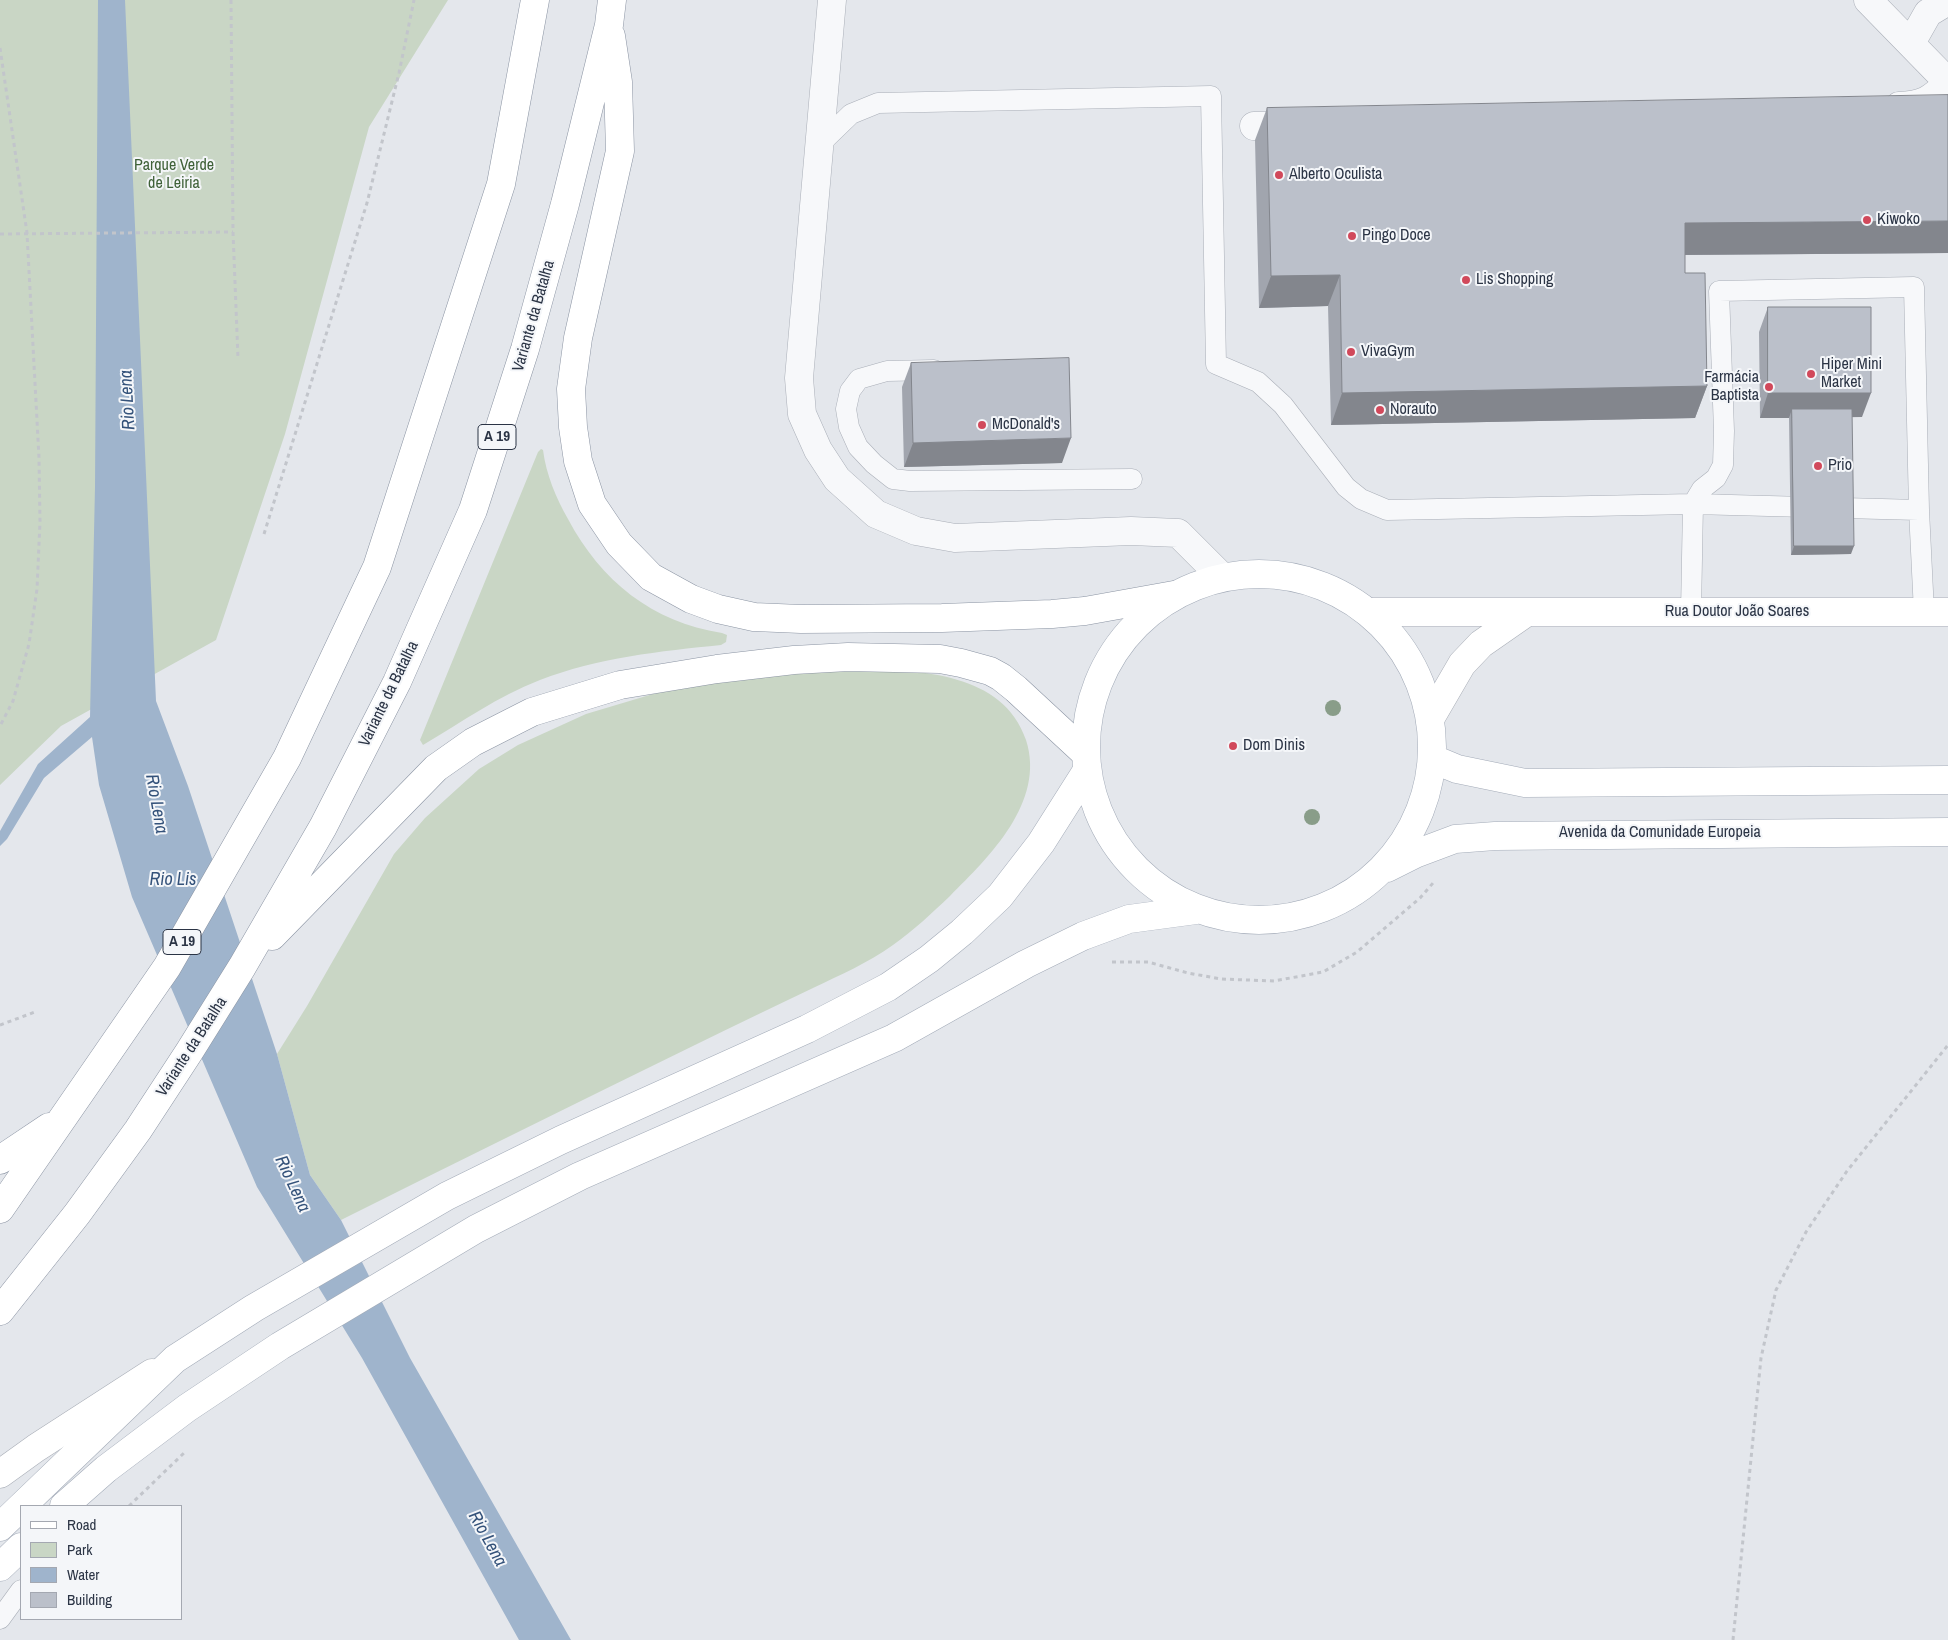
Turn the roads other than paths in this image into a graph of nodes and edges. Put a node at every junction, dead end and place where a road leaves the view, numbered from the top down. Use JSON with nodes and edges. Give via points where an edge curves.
{"nodes":[{"id":1,"x":535,"y":0,"type":"edge"},
{"id":2,"x":832,"y":0,"type":"edge"},
{"id":3,"x":1868,"y":0,"type":"edge"},
{"id":4,"x":1948,"y":1,"type":"edge"},
{"id":5,"x":611,"y":12,"type":"edge"},
{"id":6,"x":1911,"y":43,"type":"junction"},
{"id":7,"x":1948,"y":83,"type":"edge"},
{"id":8,"x":1877,"y":106,"type":"edge"},
{"id":9,"x":1323,"y":124,"type":"edge"},
{"id":10,"x":1254,"y":126,"type":"dead end"},
{"id":11,"x":821,"y":143,"type":"junction"},
{"id":12,"x":954,"y":370,"type":"edge"},
{"id":13,"x":1132,"y":479,"type":"dead end"},
{"id":14,"x":1693,"y":504,"type":"junction"},
{"id":15,"x":1919,"y":510,"type":"junction"},
{"id":16,"x":1222,"y":577,"type":"junction"},
{"id":17,"x":1174,"y":595,"type":"junction"},
{"id":18,"x":1368,"y":612,"type":"junction"},
{"id":19,"x":1527,"y":612,"type":"junction"},
{"id":20,"x":1691,"y":612,"type":"junction"},
{"id":21,"x":1936,"y":612,"type":"edge"},
{"id":22,"x":1430,"y":719,"type":"junction"},
{"id":23,"x":1433,"y":759,"type":"junction"},
{"id":24,"x":1085,"y":762,"type":"junction"},
{"id":25,"x":1948,"y":780,"type":"edge"},
{"id":26,"x":1948,"y":832,"type":"edge"},
{"id":27,"x":1379,"y":872,"type":"junction"},
{"id":28,"x":1196,"y":910,"type":"junction"},
{"id":29,"x":242,"y":968,"type":"junction"},
{"id":30,"x":63,"y":1118,"type":"junction"},
{"id":31,"x":0,"y":1160,"type":"edge"},
{"id":32,"x":0,"y":1209,"type":"edge"},
{"id":33,"x":0,"y":1311,"type":"edge"},
{"id":34,"x":175,"y":1359,"type":"junction"},
{"id":35,"x":106,"y":1469,"type":"junction"},
{"id":36,"x":0,"y":1474,"type":"edge"},
{"id":37,"x":24,"y":1505,"type":"edge"},
{"id":38,"x":65,"y":1505,"type":"edge"},
{"id":39,"x":81,"y":1505,"type":"edge"},
{"id":40,"x":20,"y":1509,"type":"edge"},
{"id":41,"x":0,"y":1528,"type":"edge"},
{"id":42,"x":20,"y":1547,"type":"edge"},
{"id":43,"x":0,"y":1567,"type":"edge"},
{"id":44,"x":20,"y":1591,"type":"edge"},
{"id":45,"x":0,"y":1619,"type":"edge"}],
"edges":[{"from":1,"to":30,"type":"main road","number":"A 19","via":[[501,184],[377,567],[287,758],[167,968]]},
{"from":2,"to":11,"type":"street"},
{"from":3,"to":6,"type":"street"},
{"from":4,"to":6,"type":"street","via":[[1928,13]]},
{"from":5,"to":17,"type":"main road","via":[[620,151],[578,338],[571,390],[572,427],[578,462],[592,504],[620,544],[651,577],[691,599],[718,609],[754,616],[801,619],[1052,614]]},
{"from":5,"to":29,"type":"main road","name":"Variante da Batalha","number":"A 19","via":[[565,204],[525,349],[473,510],[397,682],[323,826]]},
{"from":6,"to":7,"type":"street"},
{"from":7,"to":8,"type":"street","via":[[1934,96],[1916,105]]},
{"from":9,"to":10,"type":"street"},
{"from":11,"to":14,"type":"lane","via":[[851,114],[878,103],[1211,96],[1216,364],[1258,382],[1283,405],[1346,487],[1361,499],[1387,510]]},
{"from":11,"to":16,"type":"street","via":[[799,378],[802,414],[818,450],[837,479],[876,514],[916,531],[955,538],[1131,531],[1178,533]]},
{"from":12,"to":13,"type":"lane","via":[[887,371],[859,380],[850,391],[846,409],[849,427],[858,447],[893,478],[910,482]]},
{"from":14,"to":15,"type":"lane"},
{"from":14,"to":15,"type":"lane","via":[[1723,465],[1719,291],[1914,288]]},
{"from":14,"to":20,"type":"lane"},
{"from":15,"to":21,"type":"lane"},
{"from":16,"to":17,"type":"main road"},
{"from":16,"to":18,"type":"main road","via":[[1274,574],[1323,586]]},
{"from":17,"to":24,"type":"main road","via":[[1136,623],[1107,661],[1089,704]]},
{"from":18,"to":19,"type":"main road","name":"Rua Doutor João Soares"},
{"from":18,"to":22,"type":"main road","via":[[1397,642],[1414,671]]},
{"from":19,"to":20,"type":"main road","name":"Rua Doutor João Soares"},
{"from":19,"to":22,"type":"main road","via":[[1481,644],[1462,664]]},
{"from":20,"to":21,"type":"main road","name":"Rua Doutor João Soares"},
{"from":22,"to":23,"type":"main road"},
{"from":23,"to":25,"type":"main road","via":[[1457,769],[1525,783]]},
{"from":23,"to":27,"type":"main road","via":[[1424,801],[1407,840]]},
{"from":24,"to":28,"type":"main road","via":[[1098,816],[1122,855],[1155,888]]},
{"from":24,"to":29,"type":"main road","via":[[1016,689],[990,671],[961,662],[848,657],[794,660],[620,685],[532,712],[473,742],[436,768]]},
{"from":24,"to":34,"type":"main road","via":[[1041,843],[1000,896],[929,959],[888,987],[807,1029],[561,1140],[447,1196],[254,1308]]},
{"from":26,"to":27,"type":"main road","name":"Avenida da Comunidade Europeia","via":[[1495,836],[1455,840],[1415,854]]},
{"from":27,"to":28,"type":"main road","via":[[1340,901],[1293,918],[1244,921]]},
{"from":28,"to":35,"type":"main road","via":[[1129,919],[1083,936],[894,1038],[580,1176],[476,1229],[280,1346],[187,1408]]},
{"from":29,"to":33,"type":"main road","name":"Variante da Batalha","number":"A 19","via":[[138,1130]]},
{"from":30,"to":31,"type":"main road"},
{"from":30,"to":32,"type":"main road","number":"A 19"},
{"from":34,"to":36,"type":"main road","via":[[96,1407]]},
{"from":34,"to":37,"type":"main road"},
{"from":35,"to":38,"type":"main road"},
{"from":35,"to":39,"type":"lane"},
{"from":40,"to":41,"type":"main road"},
{"from":42,"to":43,"type":"main road"},
{"from":44,"to":45,"type":"lane"}]}
